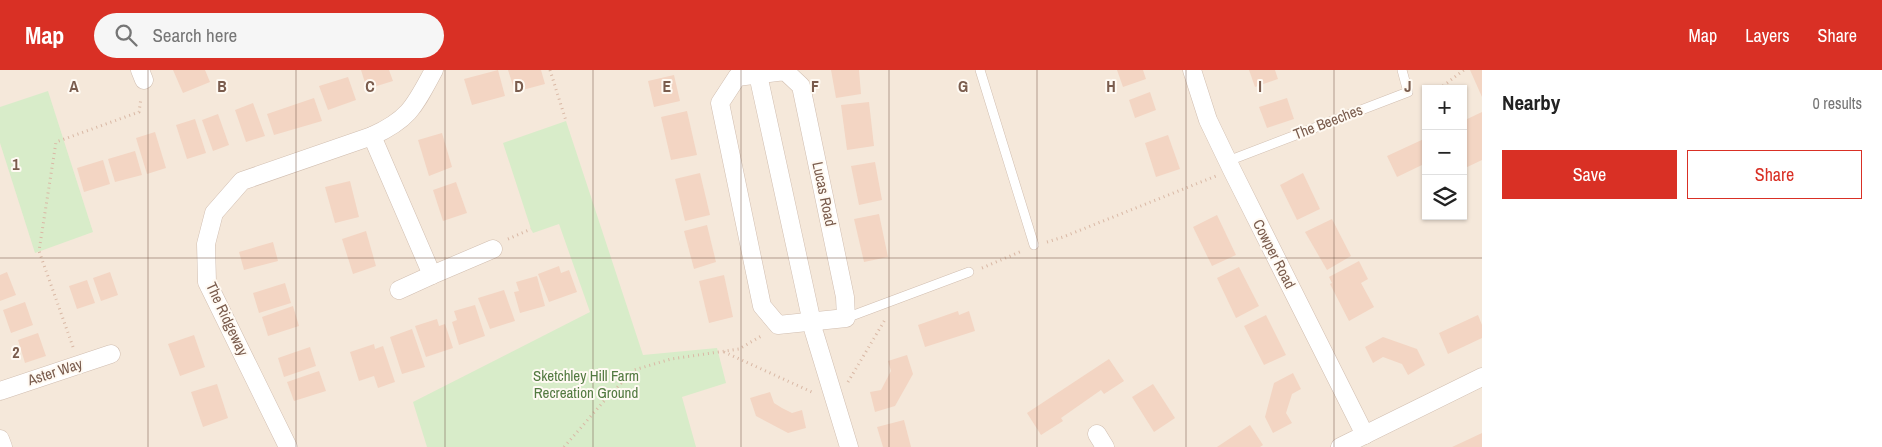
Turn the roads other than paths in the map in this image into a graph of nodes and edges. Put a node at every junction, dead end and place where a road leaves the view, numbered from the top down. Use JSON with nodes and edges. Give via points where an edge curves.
{"nodes":[{"id":1,"x":434,"y":70,"type":"edge"},
{"id":2,"x":980,"y":70,"type":"edge"},
{"id":3,"x":1192,"y":70,"type":"edge"},
{"id":4,"x":1402,"y":70,"type":"edge"},
{"id":5,"x":757,"y":72,"type":"edge"},
{"id":6,"x":372,"y":136,"type":"junction"},
{"id":7,"x":1230,"y":166,"type":"junction"},
{"id":8,"x":1034,"y":246,"type":"road end"},
{"id":9,"x":493,"y":250,"type":"road end"},
{"id":10,"x":969,"y":272,"type":"road end"},
{"id":11,"x":432,"y":275,"type":"junction"},
{"id":12,"x":399,"y":290,"type":"dead end"},
{"id":13,"x":846,"y":318,"type":"junction"},
{"id":14,"x":812,"y":321,"type":"junction"},
{"id":15,"x":111,"y":354,"type":"dead end"},
{"id":16,"x":1482,"y":377,"type":"edge"},
{"id":17,"x":0,"y":391,"type":"edge"},
{"id":18,"x":1365,"y":435,"type":"junction"},
{"id":19,"x":0,"y":439,"type":"edge"},
{"id":20,"x":3,"y":447,"type":"edge"},
{"id":21,"x":288,"y":447,"type":"edge"},
{"id":22,"x":849,"y":447,"type":"edge"},
{"id":23,"x":1340,"y":447,"type":"edge"}],
"edges":[{"from":1,"to":6,"type":"street","name":"The Ridgeway","via":[[413,108],[393,127]]},
{"from":2,"to":8,"type":"lane"},
{"from":3,"to":7,"type":"street","name":"Cowper Road","via":[[1208,120]]},
{"from":4,"to":7,"type":"lane","name":"The Beeches","via":[[1408,92]]},
{"from":5,"to":13,"type":"street","name":"Lucas Road","via":[[785,71],[802,86],[845,297]]},
{"from":5,"to":14,"type":"street"},
{"from":5,"to":14,"type":"street","name":"Lucas Road","via":[[737,77],[720,103],[762,306],[778,325]]},
{"from":6,"to":11,"type":"street"},
{"from":6,"to":21,"type":"street","name":"The Ridgeway","via":[[242,181],[214,213],[206,244],[208,282]]},
{"from":7,"to":18,"type":"street","name":"Cowper Road"},
{"from":9,"to":11,"type":"street"},
{"from":10,"to":13,"type":"lane"},
{"from":11,"to":12,"type":"street"},
{"from":13,"to":14,"type":"street"},
{"from":14,"to":22,"type":"street"},
{"from":15,"to":17,"type":"street","name":"Aster Way"},
{"from":16,"to":18,"type":"street"},
{"from":18,"to":23,"type":"street"},
{"from":19,"to":20,"type":"street"}]}
